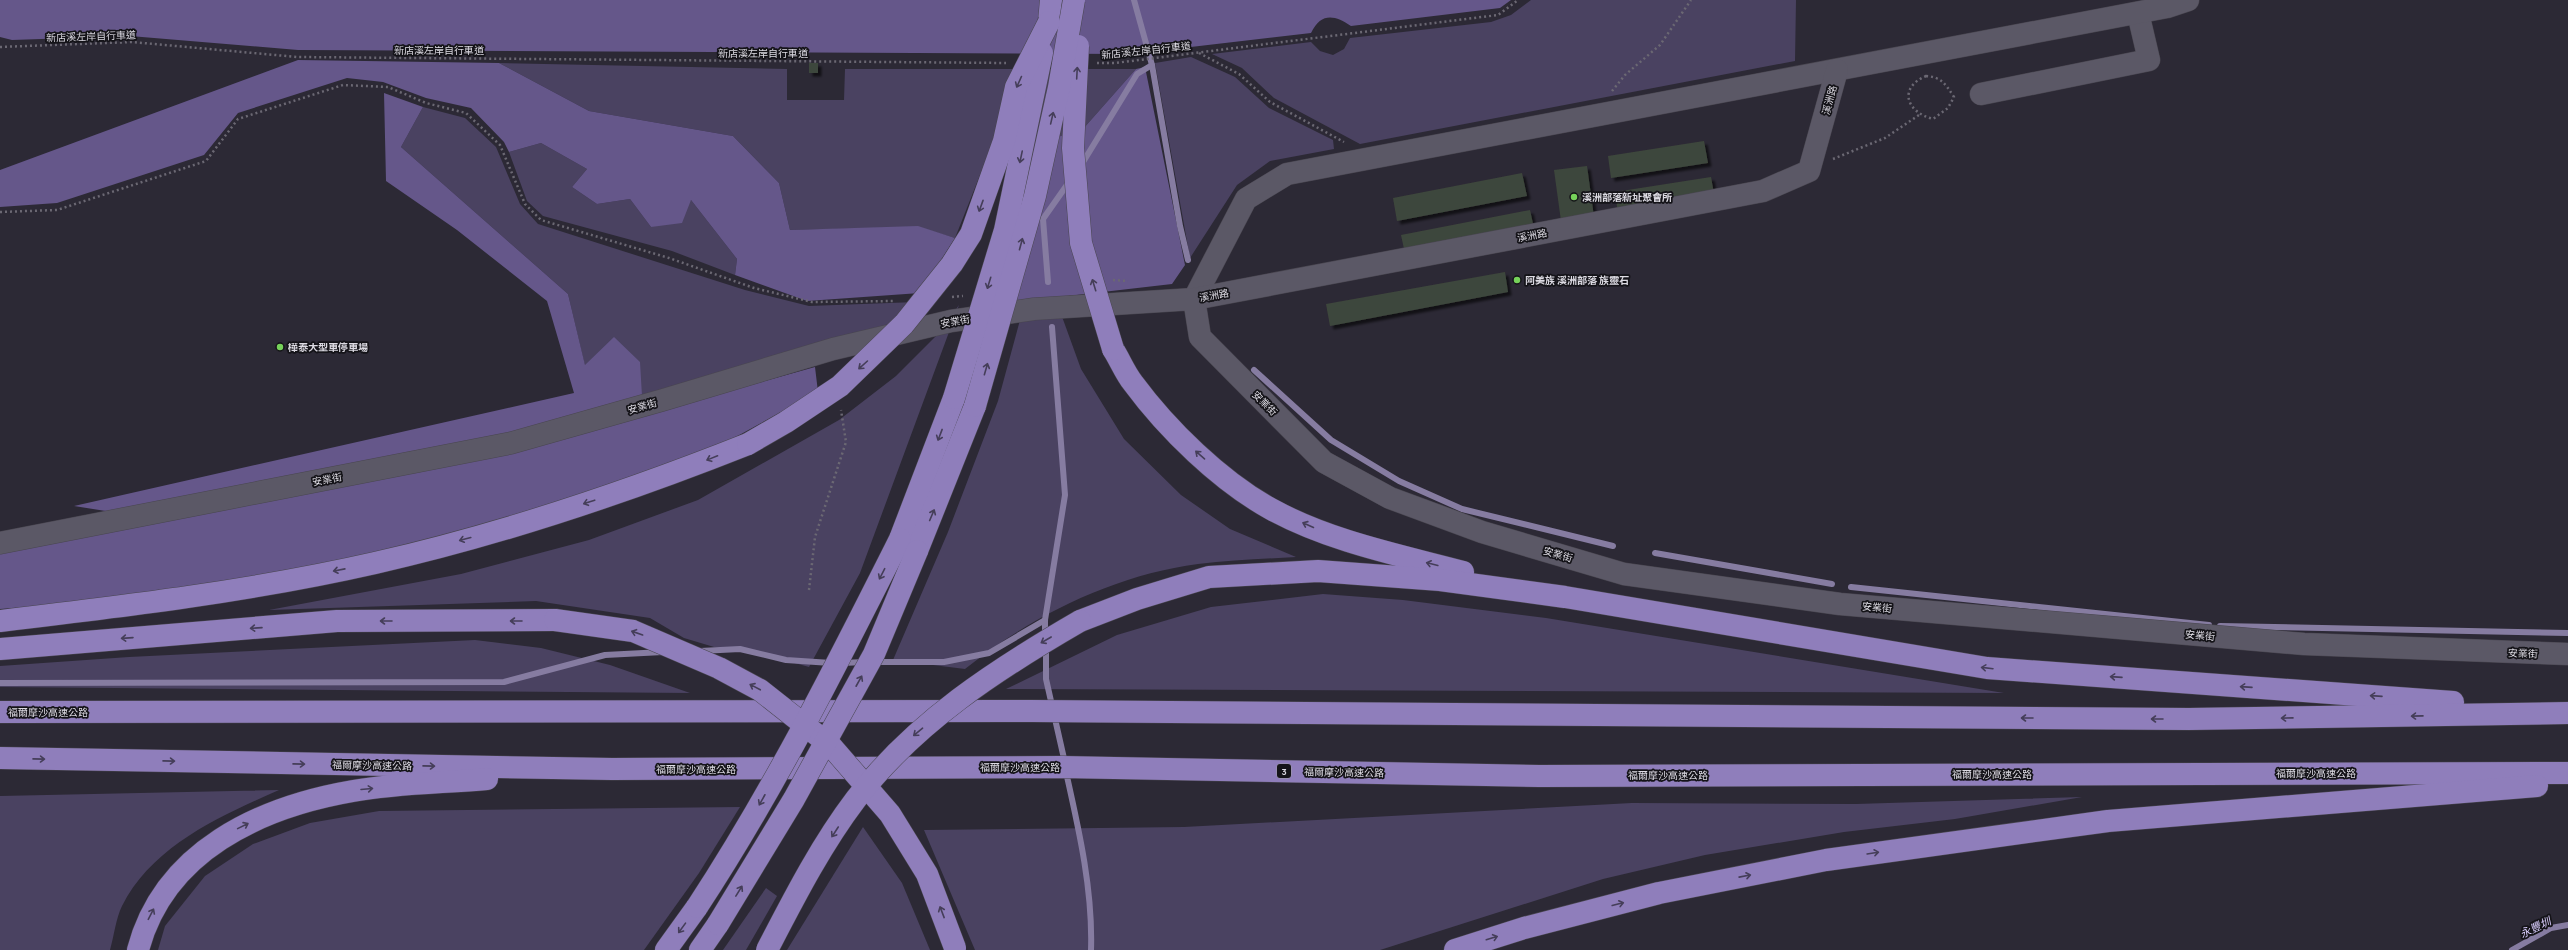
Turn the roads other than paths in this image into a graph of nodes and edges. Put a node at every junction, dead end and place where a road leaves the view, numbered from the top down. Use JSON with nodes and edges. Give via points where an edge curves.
{"nodes":[{"id":1,"x":1052,"y":0,"type":"edge"},
{"id":2,"x":1074,"y":0,"type":"edge"},
{"id":3,"x":1079,"y":0,"type":"edge"},
{"id":4,"x":2188,"y":0,"type":"edge"},
{"id":5,"x":2138,"y":13,"type":"junction"},
{"id":6,"x":1049,"y":22,"type":"junction"},
{"id":7,"x":1837,"y":70,"type":"junction"},
{"id":8,"x":1981,"y":94,"type":"dead end"},
{"id":9,"x":1194,"y":299,"type":"junction"},
{"id":10,"x":0,"y":543,"type":"edge"},
{"id":11,"x":908,"y":545,"type":"junction"},
{"id":12,"x":1565,"y":597,"type":"junction"},
{"id":13,"x":0,"y":621,"type":"edge"},
{"id":14,"x":0,"y":648,"type":"edge"},
{"id":15,"x":2568,"y":654,"type":"edge"},
{"id":16,"x":0,"y":712,"type":"edge"},
{"id":17,"x":2568,"y":712,"type":"edge"},
{"id":18,"x":0,"y":758,"type":"edge"},
{"id":19,"x":612,"y":769,"type":"junction"},
{"id":20,"x":2568,"y":773,"type":"edge"},
{"id":21,"x":2568,"y":783,"type":"edge"},
{"id":22,"x":955,"y":949,"type":"edge"},
{"id":23,"x":138,"y":950,"type":"edge"},
{"id":24,"x":666,"y":950,"type":"edge"},
{"id":25,"x":700,"y":950,"type":"edge"},
{"id":26,"x":767,"y":950,"type":"edge"},
{"id":27,"x":1455,"y":950,"type":"edge"}],
"edges":[{"from":1,"to":6,"type":"highway"},
{"from":11,"to":2,"type":"highway","one_way":true,"bridge":true,"via":[[975,406],[1035,196],[1059,87]]},
{"from":12,"to":3,"type":"highway","one_way":true,"bridge":true,"via":[[1382,551],[1319,530],[1271,509],[1226,478],[1191,447],[1132,383],[1113,349],[1081,243],[1073,148]]},
{"from":4,"to":5,"type":"street","name":"溪洲路"},
{"from":5,"to":7,"type":"street","name":"溪洲路"},
{"from":5,"to":8,"type":"street","via":[[2149,60]]},
{"from":6,"to":11,"type":"highway","one_way":true,"bridge":true,"via":[[1005,230]]},
{"from":6,"to":13,"type":"highway","one_way":true,"bridge":true,"via":[[1016,87],[1004,141],[973,227],[952,264],[904,324],[840,386],[748,444],[658,480],[521,524],[376,563],[253,586],[116,607]]},
{"from":7,"to":9,"type":"street","name":"溪洲路","via":[[1286,174],[1246,199]]},
{"from":7,"to":9,"type":"street","name":"溪洲路","via":[[1809,171],[1764,192]]},
{"from":9,"to":10,"type":"street","name":"安業街","via":[[1034,309],[951,321],[833,349],[510,443]]},
{"from":9,"to":15,"type":"street","name":"安業街","via":[[1200,337],[1324,462],[1390,498],[1475,530],[1624,574],[1840,604],[2304,644]]},
{"from":11,"to":24,"type":"highway","one_way":true,"bridge":true,"via":[[724,866]]},
{"from":25,"to":11,"type":"highway","one_way":true,"bridge":true,"via":[[794,799],[874,654]]},
{"from":17,"to":12,"type":"highway","one_way":true,"via":[[1987,668]]},
{"from":12,"to":26,"type":"highway","one_way":true,"bridge":true,"via":[[1440,580],[1318,571],[1209,577],[1137,599],[1080,621],[1020,655],[969,690],[912,737],[856,799],[803,880]]},
{"from":22,"to":14,"type":"highway","one_way":true,"bridge":true,"via":[[927,874],[890,814],[832,746],[760,690],[719,668],[633,631],[555,620],[337,622]]},
{"from":17,"to":16,"type":"highway","name":"福爾摩沙高速公路","one_way":true,"via":[[2189,719],[1040,712]]},
{"from":18,"to":19,"type":"highway","name":"福爾摩沙高速公路","number":"3","one_way":true},
{"from":19,"to":20,"type":"highway","name":"福爾摩沙高速公路","number":"3","via":[[1062,767],[1539,776]]},
{"from":23,"to":19,"type":"highway","one_way":true,"via":[[143,930],[161,894],[192,859],[240,826],[301,802],[355,790]]},
{"from":27,"to":21,"type":"highway","one_way":true,"via":[[1524,928],[1659,893],[1826,860],[1930,844],[2108,821]]}]}
